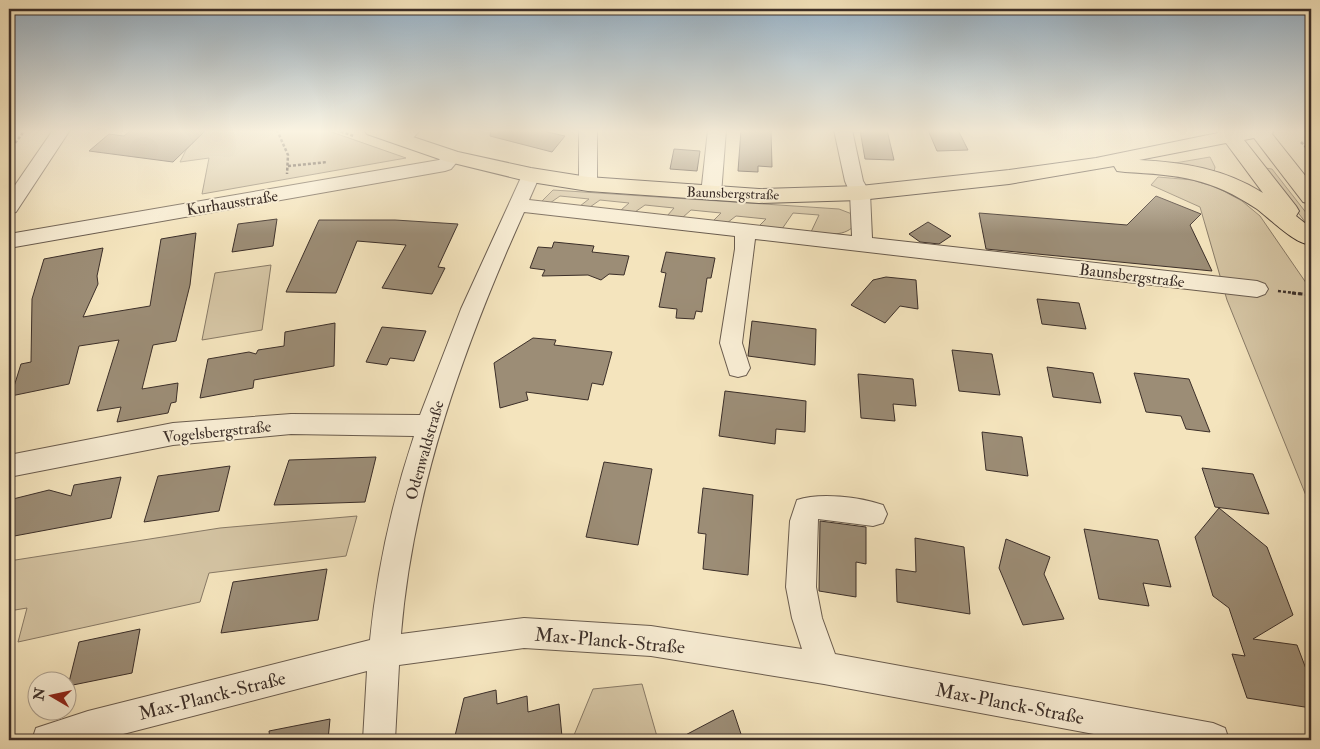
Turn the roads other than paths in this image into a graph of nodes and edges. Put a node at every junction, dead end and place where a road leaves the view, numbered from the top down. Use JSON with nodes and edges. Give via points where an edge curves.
{"nodes":[{"id":1,"x":38,"y":165,"type":"edge"},
{"id":2,"x":445,"y":165,"type":"edge"},
{"id":3,"x":487,"y":165,"type":"edge"},
{"id":4,"x":588,"y":165,"type":"edge"},
{"id":5,"x":714,"y":165,"type":"edge"},
{"id":6,"x":851,"y":165,"type":"edge"},
{"id":7,"x":1090,"y":165,"type":"edge"},
{"id":8,"x":1110,"y":165,"type":"edge"},
{"id":9,"x":1253,"y":165,"type":"edge"},
{"id":10,"x":1286,"y":165,"type":"edge"},
{"id":11,"x":531,"y":175,"type":"junction"},
{"id":12,"x":588,"y":184,"type":"junction"},
{"id":13,"x":860,"y":193,"type":"junction"},
{"id":14,"x":711,"y":194,"type":"junction"},
{"id":15,"x":1311,"y":198,"type":"edge"},
{"id":16,"x":517,"y":204,"type":"junction"},
{"id":17,"x":9,"y":208,"type":"edge"},
{"id":18,"x":745,"y":230,"type":"junction"},
{"id":19,"x":1310,"y":240,"type":"edge"},
{"id":20,"x":9,"y":241,"type":"edge"},
{"id":21,"x":862,"y":243,"type":"junction"},
{"id":22,"x":1257,"y":289,"type":"road end"},
{"id":23,"x":738,"y":368,"type":"dead end"},
{"id":24,"x":428,"y":426,"type":"junction"},
{"id":25,"x":9,"y":466,"type":"edge"},
{"id":26,"x":873,"y":514,"type":"dead end"},
{"id":27,"x":382,"y":652,"type":"junction"},
{"id":28,"x":824,"y":668,"type":"junction"},
{"id":29,"x":1178,"y":737,"type":"edge"},
{"id":30,"x":48,"y":740,"type":"edge"},
{"id":31,"x":379,"y":740,"type":"edge"},
{"id":32,"x":1213,"y":740,"type":"edge"}],
"edges":[{"from":1,"to":17,"type":"street"},
{"from":2,"to":20,"type":"street","name":"Kurhausstraße"},
{"from":3,"to":11,"type":"main road","name":"Baunsbergstraße"},
{"from":4,"to":12,"type":"street"},
{"from":5,"to":14,"type":"street"},
{"from":6,"to":13,"type":"street"},
{"from":7,"to":13,"type":"main road","name":"Baunsbergstraße"},
{"from":8,"to":19,"type":"main road","via":[[1183,170],[1223,181],[1257,199]]},
{"from":9,"to":19,"type":"main road"},
{"from":10,"to":15,"type":"main road"},
{"from":11,"to":12,"type":"main road","name":"Baunsbergstraße"},
{"from":11,"to":16,"type":"street","name":"Odenwaldstraße"},
{"from":12,"to":14,"type":"main road","name":"Baunsbergstraße"},
{"from":13,"to":14,"type":"main road","name":"Baunsbergstraße"},
{"from":13,"to":21,"type":"street"},
{"from":16,"to":18,"type":"street","name":"Baunsbergstraße"},
{"from":16,"to":24,"type":"street","name":"Odenwaldstraße","via":[[474,303]]},
{"from":18,"to":21,"type":"street","name":"Baunsbergstraße"},
{"from":18,"to":23,"type":"street","via":[[731,343]]},
{"from":21,"to":22,"type":"street","name":"Baunsbergstraße"},
{"from":24,"to":25,"type":"street","name":"Vogelsbergstraße","via":[[291,424],[173,434]]},
{"from":24,"to":27,"type":"street","name":"Odenwaldstraße","via":[[398,542]]},
{"from":26,"to":28,"type":"street","via":[[818,507],[807,509],[801,587],[807,618]]},
{"from":27,"to":28,"type":"street","name":"Max-Planck-Straße","via":[[524,633],[651,641]]},
{"from":27,"to":30,"type":"street","name":"Max-Planck-Straße"},
{"from":27,"to":31,"type":"street","name":"Odenwaldstraße"},
{"from":28,"to":29,"type":"street","name":"Max-Planck-Straße"},
{"from":29,"to":32,"type":"street","name":"Max-Planck-Straße"}]}
